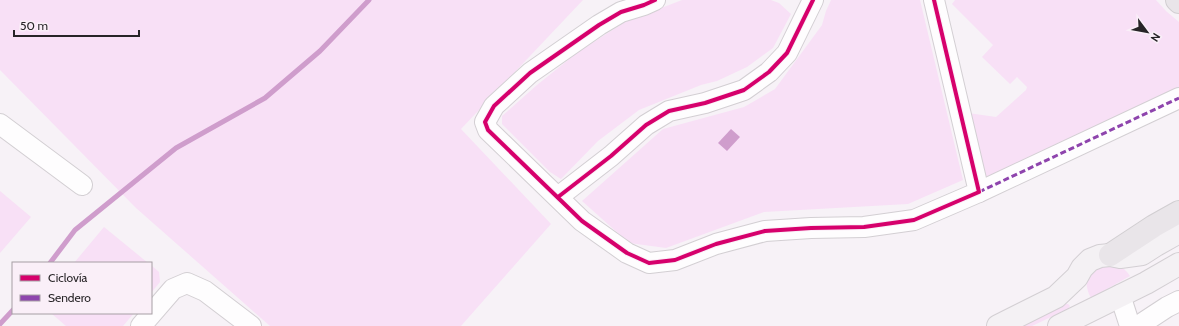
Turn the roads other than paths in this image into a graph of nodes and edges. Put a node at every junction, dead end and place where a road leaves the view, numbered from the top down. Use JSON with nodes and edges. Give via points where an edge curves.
{"nodes":[{"id":1,"x":656,"y":0,"type":"edge"},
{"id":2,"x":813,"y":0,"type":"edge"},
{"id":3,"x":934,"y":0,"type":"edge"},
{"id":4,"x":1177,"y":0,"type":"edge"},
{"id":5,"x":1179,"y":2,"type":"edge"},
{"id":6,"x":1179,"y":98,"type":"edge"},
{"id":7,"x":0,"y":124,"type":"edge"},
{"id":8,"x":82,"y":184,"type":"dead end"},
{"id":9,"x":979,"y":192,"type":"junction"},
{"id":10,"x":558,"y":198,"type":"junction"},
{"id":11,"x":1179,"y":212,"type":"edge"},
{"id":12,"x":1179,"y":232,"type":"edge"},
{"id":13,"x":1115,"y":256,"type":"junction"},
{"id":14,"x":1179,"y":264,"type":"edge"},
{"id":15,"x":1077,"y":277,"type":"junction"},
{"id":16,"x":1146,"y":283,"type":"junction"},
{"id":17,"x":1120,"y":295,"type":"junction"},
{"id":18,"x":1179,"y":301,"type":"edge"},
{"id":19,"x":1087,"y":312,"type":"junction"},
{"id":20,"x":152,"y":313,"type":"edge"},
{"id":21,"x":151,"y":314,"type":"edge"},
{"id":22,"x":141,"y":326,"type":"edge"},
{"id":23,"x":251,"y":326,"type":"edge"},
{"id":24,"x":998,"y":326,"type":"edge"},
{"id":25,"x":1059,"y":326,"type":"edge"},
{"id":26,"x":1130,"y":326,"type":"edge"},
{"id":27,"x":1138,"y":326,"type":"edge"}],
"edges":[{"from":1,"to":10,"type":"street","via":[[615,15],[536,69],[494,106],[485,122],[488,130]]},
{"from":2,"to":10,"type":"street","via":[[787,53],[769,72],[744,90],[670,112],[646,125]]},
{"from":3,"to":9,"type":"street"},
{"from":4,"to":5,"type":"main road"},
{"from":6,"to":9,"type":"street"},
{"from":7,"to":8,"type":"street"},
{"from":9,"to":10,"type":"street","via":[[914,220],[864,227],[765,231],[716,244],[676,260],[649,263],[627,253],[582,221]]},
{"from":11,"to":13,"type":"main road","via":[[1154,226]]},
{"from":12,"to":13,"type":"main road","via":[[1142,254]]},
{"from":13,"to":15,"type":"main road","via":[[1100,256],[1090,260]]},
{"from":13,"to":16,"type":"main road","via":[[1130,261],[1142,274]]},
{"from":14,"to":16,"type":"main road"},
{"from":15,"to":19,"type":"main road","via":[[1078,300]]},
{"from":15,"to":24,"type":"main road","via":[[1056,297]]},
{"from":16,"to":17,"type":"main road"},
{"from":17,"to":19,"type":"main road"},
{"from":17,"to":26,"type":"street"},
{"from":18,"to":27,"type":"street"},
{"from":19,"to":25,"type":"main road"},
{"from":20,"to":23,"type":"street","via":[[173,289],[187,283],[205,291]]},
{"from":21,"to":22,"type":"street"}]}
